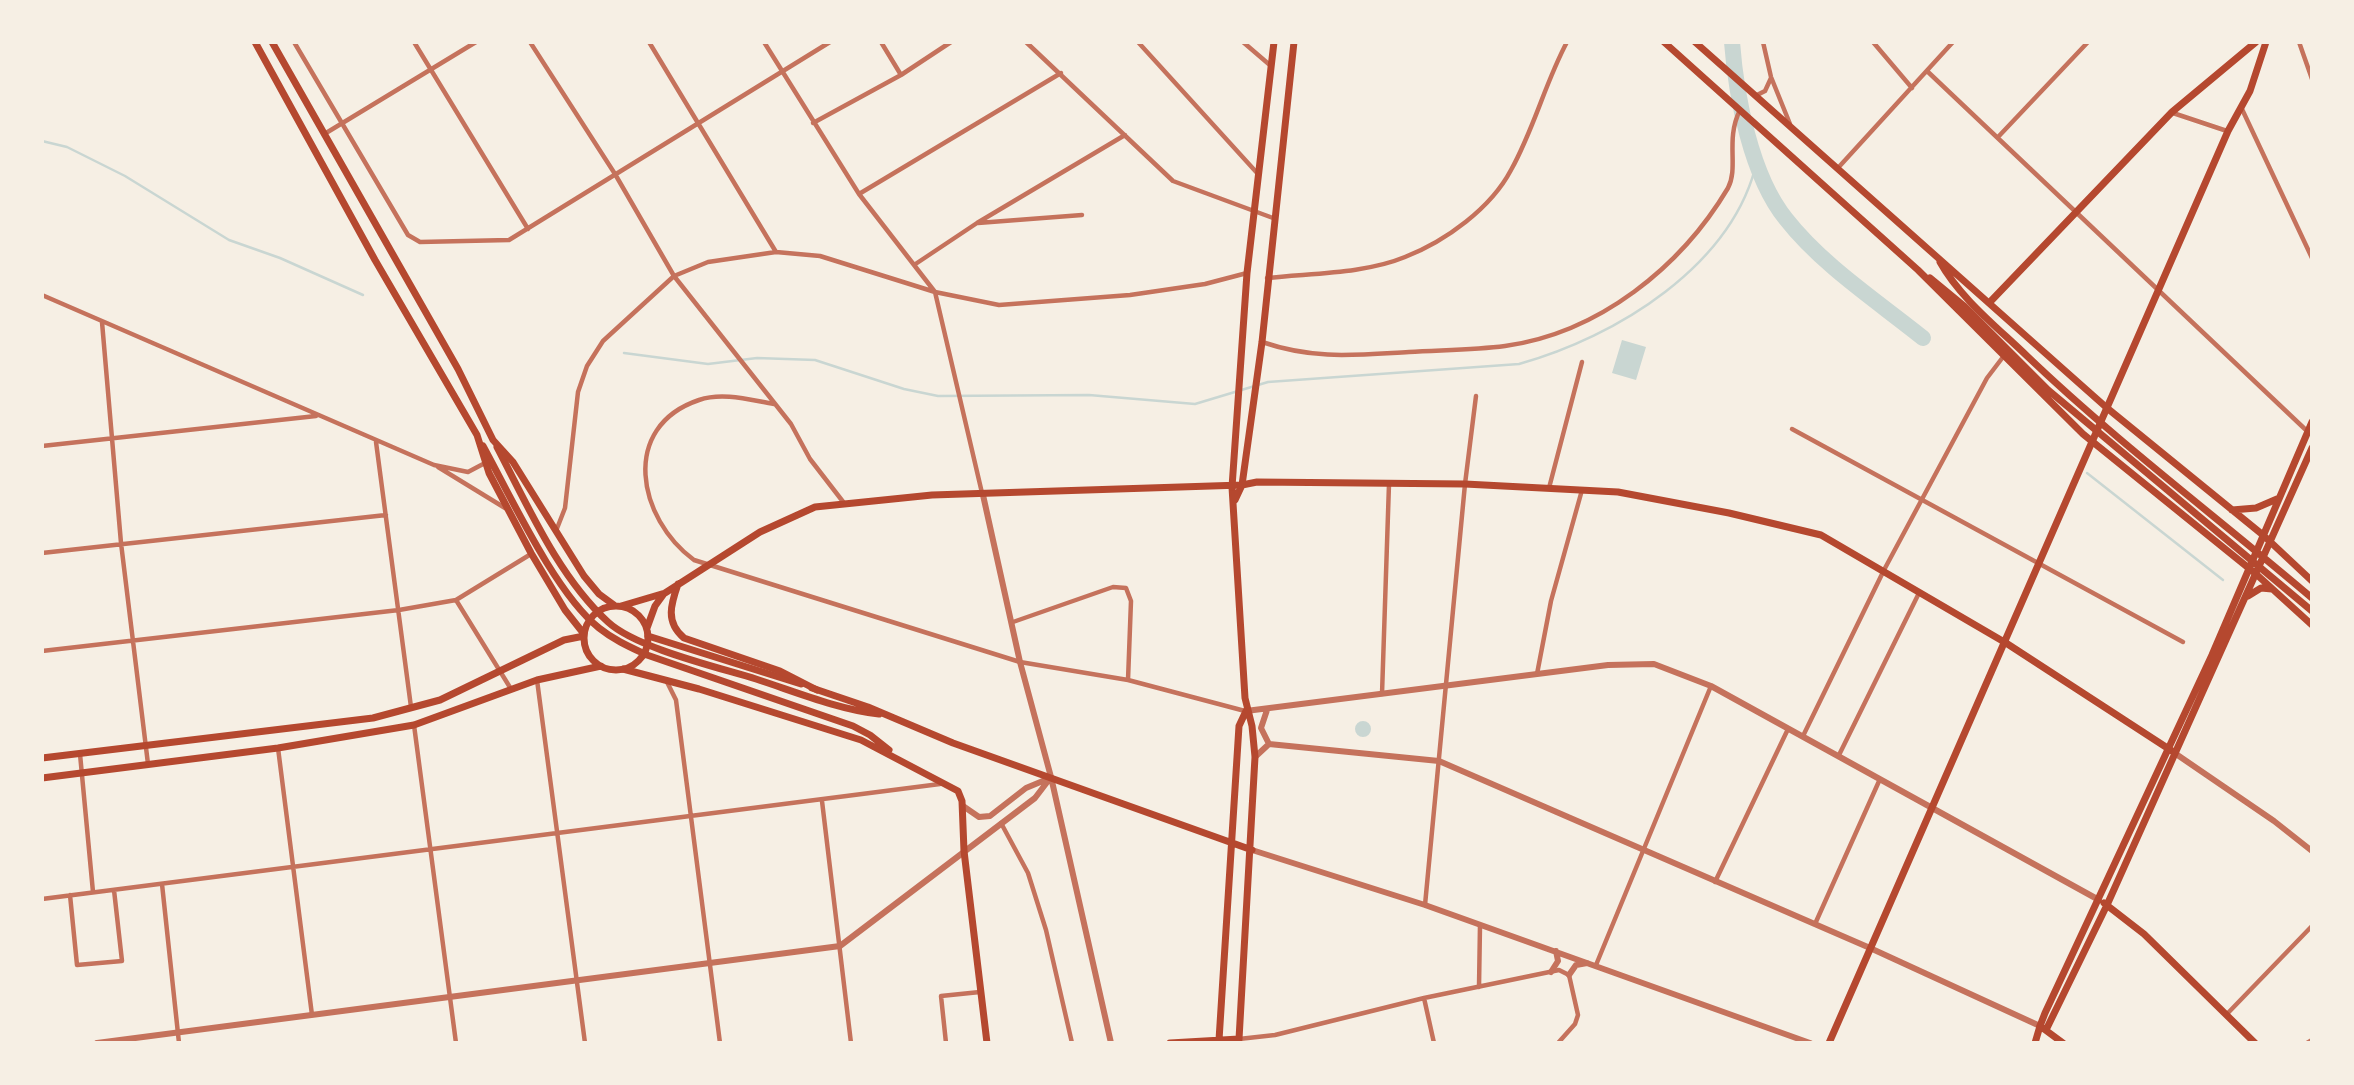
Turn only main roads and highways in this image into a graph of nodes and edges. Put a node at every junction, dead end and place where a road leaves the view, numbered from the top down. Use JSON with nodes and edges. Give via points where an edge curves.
{"nodes":[{"id":1,"x":255,"y":42,"type":"edge"},
{"id":2,"x":273,"y":42,"type":"edge"},
{"id":3,"x":1274,"y":42,"type":"edge"},
{"id":4,"x":1294,"y":42,"type":"edge"},
{"id":5,"x":1664,"y":42,"type":"edge"},
{"id":6,"x":1696,"y":42,"type":"edge"},
{"id":7,"x":2256,"y":42,"type":"edge"},
{"id":8,"x":2266,"y":42,"type":"edge"},
{"id":9,"x":389,"y":252,"type":"junction"},
{"id":10,"x":1938,"y":258,"type":"junction"},
{"id":11,"x":374,"y":260,"type":"junction"},
{"id":12,"x":1917,"y":270,"type":"junction"},
{"id":13,"x":1990,"y":302,"type":"junction"},
{"id":14,"x":1993,"y":329,"type":"junction"},
{"id":15,"x":2108,"y":408,"type":"junction"},
{"id":16,"x":2312,"y":422,"type":"edge"},
{"id":17,"x":477,"y":435,"type":"junction"},
{"id":18,"x":493,"y":440,"type":"junction"},
{"id":19,"x":2093,"y":443,"type":"junction"},
{"id":20,"x":2312,"y":447,"type":"edge"},
{"id":21,"x":1242,"y":485,"type":"junction"},
{"id":22,"x":1232,"y":487,"type":"junction"},
{"id":23,"x":2277,"y":499,"type":"junction"},
{"id":24,"x":1235,"y":500,"type":"junction"},
{"id":25,"x":2231,"y":510,"type":"junction"},
{"id":26,"x":2263,"y":535,"type":"junction"},
{"id":27,"x":2271,"y":542,"type":"junction"},
{"id":28,"x":2248,"y":568,"type":"junction"},
{"id":29,"x":2256,"y":574,"type":"junction"},
{"id":30,"x":2312,"y":581,"type":"edge"},
{"id":31,"x":678,"y":584,"type":"junction"},
{"id":32,"x":2275,"y":590,"type":"junction"},
{"id":33,"x":665,"y":593,"type":"junction"},
{"id":34,"x":2247,"y":596,"type":"junction"},
{"id":35,"x":2312,"y":598,"type":"edge"},
{"id":36,"x":617,"y":606,"type":"junction"},
{"id":37,"x":2312,"y":611,"type":"edge"},
{"id":38,"x":2312,"y":625,"type":"edge"},
{"id":39,"x":584,"y":634,"type":"junction"},
{"id":40,"x":648,"y":636,"type":"junction"},
{"id":41,"x":2006,"y":642,"type":"junction"},
{"id":42,"x":601,"y":666,"type":"junction"},
{"id":43,"x":623,"y":669,"type":"junction"},
{"id":44,"x":817,"y":690,"type":"junction"},
{"id":45,"x":1246,"y":711,"type":"junction"},
{"id":46,"x":890,"y":716,"type":"junction"},
{"id":47,"x":2172,"y":751,"type":"junction"},
{"id":48,"x":895,"y":756,"type":"junction"},
{"id":49,"x":42,"y":758,"type":"edge"},
{"id":50,"x":42,"y":778,"type":"edge"},
{"id":51,"x":1233,"y":844,"type":"junction"},
{"id":52,"x":1252,"y":850,"type":"junction"},
{"id":53,"x":2099,"y":900,"type":"junction"},
{"id":54,"x":2107,"y":905,"type":"junction"},
{"id":55,"x":2042,"y":1030,"type":"junction"},
{"id":56,"x":1219,"y":1041,"type":"edge"},
{"id":57,"x":1239,"y":1041,"type":"edge"},
{"id":58,"x":987,"y":1043,"type":"edge"},
{"id":59,"x":1170,"y":1043,"type":"edge"},
{"id":60,"x":1829,"y":1043,"type":"edge"},
{"id":61,"x":2035,"y":1043,"type":"edge"},
{"id":62,"x":2063,"y":1043,"type":"edge"},
{"id":63,"x":2255,"y":1043,"type":"edge"}],
"edges":[{"from":1,"to":11,"type":"main road"},
{"from":2,"to":9,"type":"main road"},
{"from":3,"to":22,"type":"main road","via":[[1247,273]]},
{"from":4,"to":21,"type":"main road"},
{"from":5,"to":12,"type":"main road"},
{"from":6,"to":10,"type":"main road"},
{"from":7,"to":13,"type":"main road","via":[[2172,112]]},
{"from":8,"to":15,"type":"main road","via":[[2250,91],[2228,131]]},
{"from":9,"to":11,"type":"main road"},
{"from":9,"to":18,"type":"main road","via":[[458,369]]},
{"from":10,"to":13,"type":"main road"},
{"from":10,"to":14,"type":"main road"},
{"from":11,"to":17,"type":"main road"},
{"from":12,"to":14,"type":"main road"},
{"from":12,"to":19,"type":"main road"},
{"from":13,"to":15,"type":"main road"},
{"from":14,"to":35,"type":"main road"},
{"from":14,"to":37,"type":"main road","via":[[2048,390]]},
{"from":15,"to":19,"type":"main road"},
{"from":15,"to":25,"type":"main road"},
{"from":16,"to":23,"type":"main road"},
{"from":17,"to":39,"type":"main road","via":[[485,462],[531,553]]},
{"from":17,"to":48,"type":"main road","via":[[537,545],[597,627],[647,655],[853,726]]},
{"from":18,"to":36,"type":"main road","via":[[513,462],[591,585]]},
{"from":18,"to":46,"type":"main road","via":[[546,539],[610,624],[681,655],[845,708]]},
{"from":19,"to":28,"type":"main road"},
{"from":19,"to":41,"type":"main road"},
{"from":20,"to":27,"type":"main road"},
{"from":21,"to":22,"type":"main road"},
{"from":21,"to":24,"type":"main road"},
{"from":21,"to":41,"type":"main road","via":[[1465,484],[1582,489],[1667,500],[1821,535]]},
{"from":22,"to":24,"type":"main road"},
{"from":22,"to":31,"type":"main road","via":[[932,495],[815,507],[760,532]]},
{"from":23,"to":25,"type":"main road","via":[[2255,509]]},
{"from":23,"to":26,"type":"main road"},
{"from":24,"to":45,"type":"main road"},
{"from":25,"to":26,"type":"main road"},
{"from":26,"to":27,"type":"main road"},
{"from":26,"to":28,"type":"main road"},
{"from":27,"to":29,"type":"main road"},
{"from":27,"to":30,"type":"main road"},
{"from":28,"to":29,"type":"main road"},
{"from":28,"to":47,"type":"main road"},
{"from":29,"to":32,"type":"main road"},
{"from":29,"to":34,"type":"main road"},
{"from":31,"to":33,"type":"main road"},
{"from":31,"to":44,"type":"main road","via":[[670,615],[684,638],[780,671]]},
{"from":32,"to":34,"type":"main road","via":[[2261,588]]},
{"from":32,"to":38,"type":"main road"},
{"from":33,"to":36,"type":"main road"},
{"from":33,"to":40,"type":"main road","via":[[655,606]]},
{"from":34,"to":47,"type":"main road"},
{"from":36,"to":39,"type":"main road","via":[[591,617]]},
{"from":36,"to":40,"type":"main road","via":[[635,612]]},
{"from":39,"to":42,"type":"main road","via":[[587,651]]},
{"from":39,"to":49,"type":"main road","via":[[440,700],[373,718]]},
{"from":40,"to":43,"type":"main road","via":[[634,664]]},
{"from":40,"to":44,"type":"main road"},
{"from":41,"to":47,"type":"main road"},
{"from":41,"to":60,"type":"main road"},
{"from":42,"to":43,"type":"main road"},
{"from":42,"to":50,"type":"main road","via":[[537,680],[414,725],[278,748]]},
{"from":43,"to":48,"type":"main road","via":[[823,727]]},
{"from":44,"to":46,"type":"main road"},
{"from":45,"to":51,"type":"main road","via":[[1239,726]]},
{"from":45,"to":52,"type":"main road","via":[[1255,757]]},
{"from":46,"to":51,"type":"main road"},
{"from":47,"to":53,"type":"main road"},
{"from":47,"to":54,"type":"main road"},
{"from":48,"to":58,"type":"main road","via":[[958,791],[963,806],[964,851]]},
{"from":51,"to":52,"type":"main road"},
{"from":51,"to":56,"type":"main road"},
{"from":52,"to":57,"type":"main road"},
{"from":53,"to":54,"type":"main road"},
{"from":53,"to":55,"type":"main road"},
{"from":54,"to":55,"type":"main road"},
{"from":54,"to":63,"type":"main road","via":[[2144,934]]},
{"from":55,"to":61,"type":"main road"},
{"from":55,"to":62,"type":"main road"},
{"from":56,"to":57,"type":"main road"},
{"from":56,"to":59,"type":"main road"}]}
